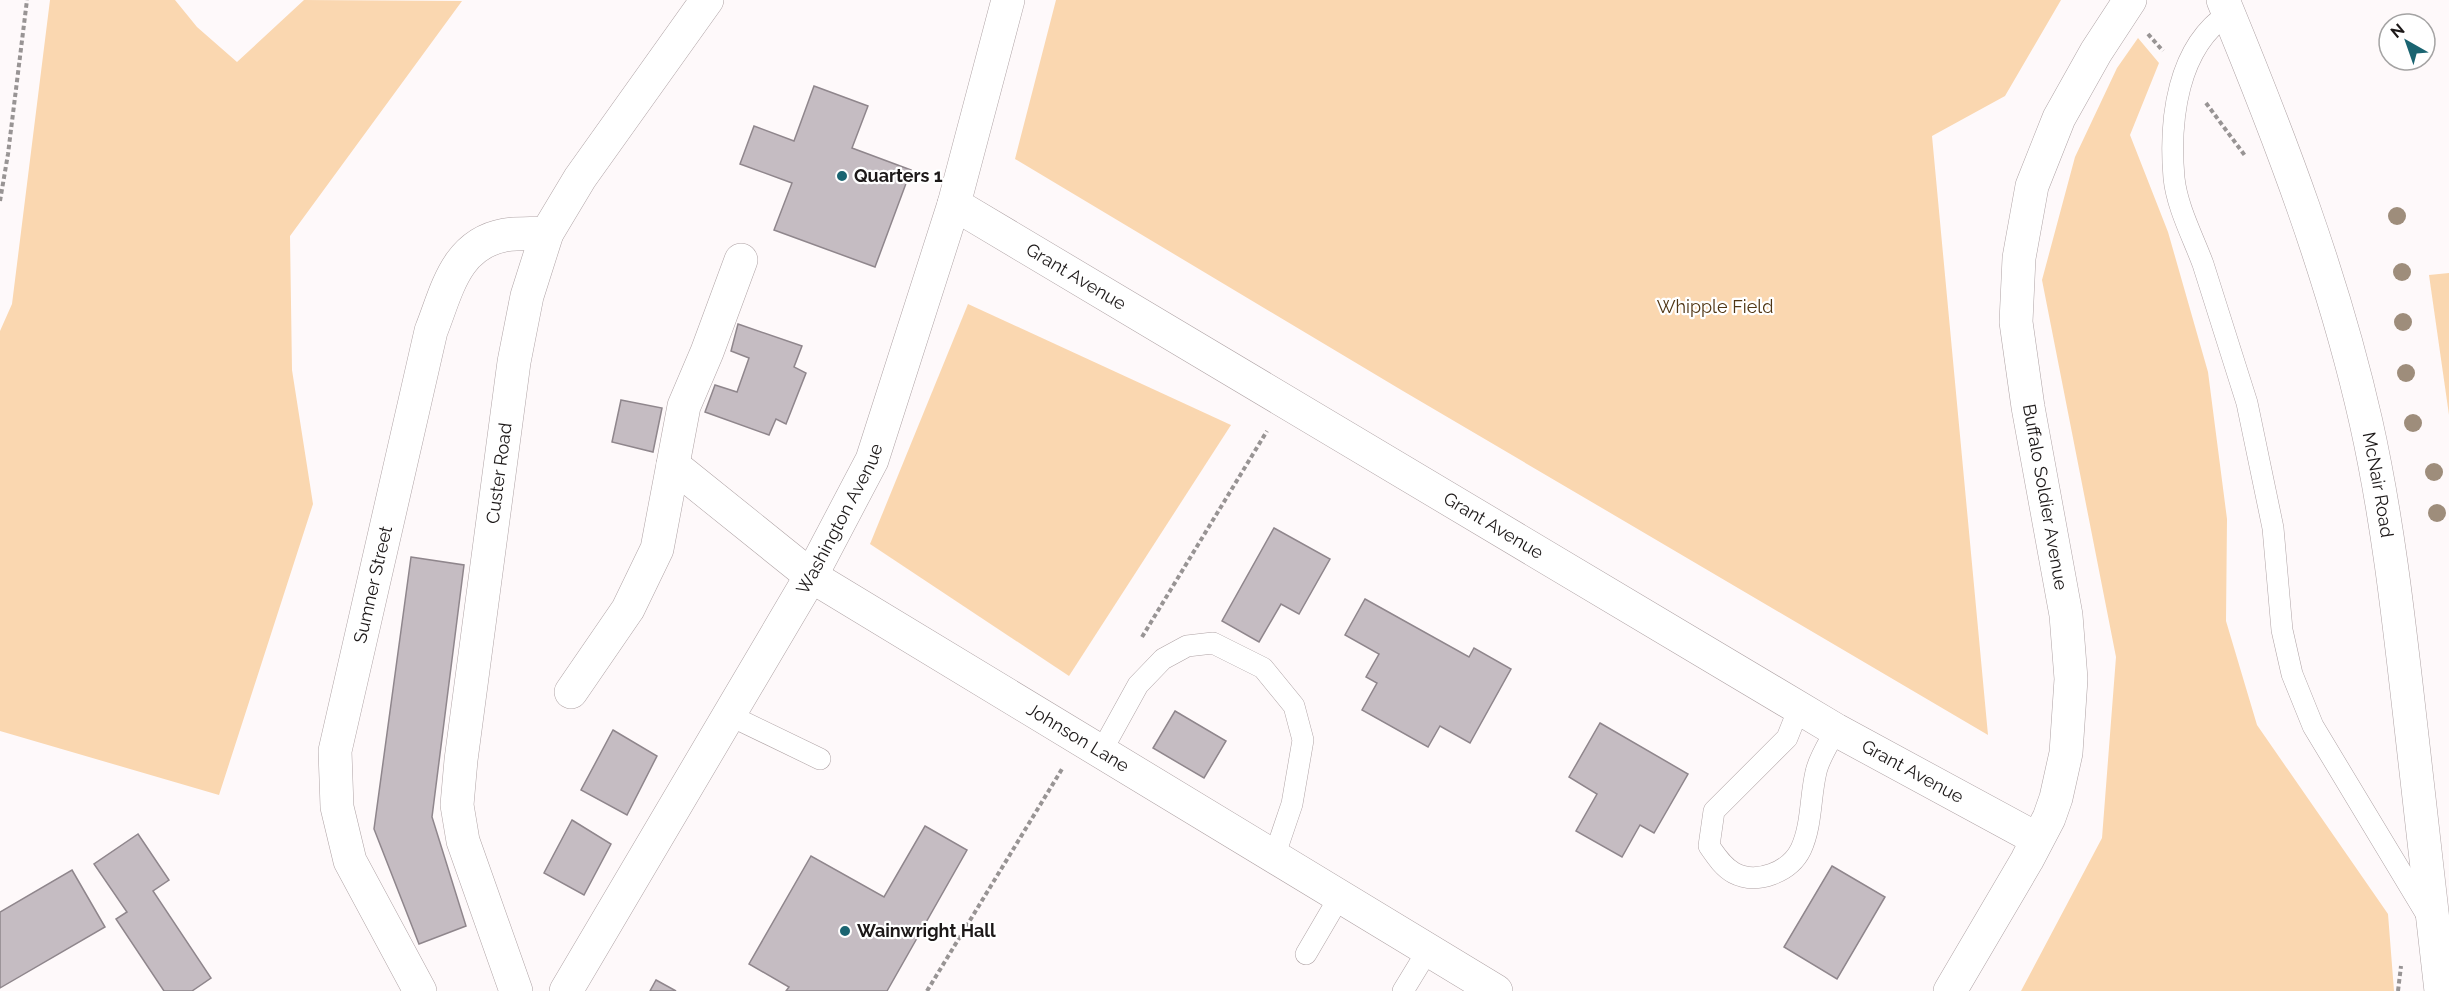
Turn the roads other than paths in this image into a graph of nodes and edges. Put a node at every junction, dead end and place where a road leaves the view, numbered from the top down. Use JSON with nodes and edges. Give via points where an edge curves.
{"nodes":[{"id":1,"x":707,"y":0,"type":"edge"},
{"id":2,"x":1008,"y":0,"type":"edge"},
{"id":3,"x":2130,"y":0,"type":"edge"},
{"id":4,"x":2226,"y":7,"type":"edge"},
{"id":5,"x":954,"y":204,"type":"junction"},
{"id":6,"x":547,"y":233,"type":"junction"},
{"id":7,"x":741,"y":260,"type":"dead end"},
{"id":8,"x":674,"y":465,"type":"junction"},
{"id":9,"x":811,"y":576,"type":"junction"},
{"id":10,"x":571,"y":692,"type":"dead end"},
{"id":11,"x":1799,"y":708,"type":"junction"},
{"id":12,"x":729,"y":715,"type":"junction"},
{"id":13,"x":1836,"y":730,"type":"junction"},
{"id":14,"x":1091,"y":746,"type":"junction"},
{"id":15,"x":820,"y":759,"type":"dead end"},
{"id":16,"x":2037,"y":839,"type":"junction"},
{"id":17,"x":1274,"y":857,"type":"junction"},
{"id":18,"x":1340,"y":896,"type":"junction"},
{"id":19,"x":2433,"y":927,"type":"junction"},
{"id":20,"x":1428,"y":950,"type":"junction"},
{"id":21,"x":1306,"y":954,"type":"dead end"},
{"id":22,"x":420,"y":991,"type":"edge"},
{"id":23,"x":516,"y":991,"type":"edge"},
{"id":24,"x":566,"y":991,"type":"edge"},
{"id":25,"x":1403,"y":991,"type":"edge"},
{"id":26,"x":1496,"y":991,"type":"edge"},
{"id":27,"x":1950,"y":991,"type":"edge"},
{"id":28,"x":2440,"y":991,"type":"edge"}],
"edges":[{"from":1,"to":6,"type":"street","name":"Custer Road","via":[[580,178]]},
{"from":2,"to":5,"type":"street","name":"Washington Avenue"},
{"from":3,"to":16,"type":"street","name":"Buffalo Soldier Avenue","via":[[2059,118],[2032,186],[2019,258],[2016,322],[2066,615],[2071,679],[2064,762],[2056,798]]},
{"from":4,"to":19,"type":"street","name":"McNair Road","via":[[2267,105],[2315,239],[2366,423],[2398,611]]},
{"from":4,"to":19,"type":"lane","via":[[2201,38],[2182,75],[2174,128],[2174,178],[2257,441],[2273,528],[2282,630],[2292,675],[2313,726]]},
{"from":5,"to":9,"type":"street","name":"Washington Avenue","via":[[873,460]]},
{"from":5,"to":11,"type":"street","name":"Grant Avenue"},
{"from":6,"to":22,"type":"street","name":"Sumner Street","via":[[504,235],[478,245],[457,266],[431,331],[335,751],[337,807],[350,861]]},
{"from":6,"to":23,"type":"street","name":"Custer Road","via":[[527,296],[513,362],[457,805],[463,841]]},
{"from":7,"to":8,"type":"street","via":[[684,406]]},
{"from":8,"to":9,"type":"street","name":"Johnson Lane"},
{"from":8,"to":10,"type":"street","via":[[657,549],[628,609]]},
{"from":9,"to":12,"type":"street","name":"Washington Avenue"},
{"from":9,"to":14,"type":"street","name":"Johnson Lane"},
{"from":11,"to":13,"type":"street","name":"Grant Avenue"},
{"from":11,"to":13,"type":"lane","via":[[1787,738],[1714,811],[1709,846],[1725,867],[1736,874],[1751,878],[1772,876],[1800,851],[1807,831],[1816,769]]},
{"from":12,"to":15,"type":"lane"},
{"from":12,"to":24,"type":"street","name":"Washington Avenue"},
{"from":13,"to":16,"type":"street","name":"Grant Avenue"},
{"from":14,"to":17,"type":"street","name":"Johnson Lane"},
{"from":14,"to":17,"type":"lane","via":[[1138,685],[1163,659],[1187,646],[1213,643],[1263,668],[1294,706],[1303,740],[1292,804]]},
{"from":16,"to":27,"type":"street","name":"Buffalo Soldier Avenue"},
{"from":17,"to":18,"type":"street","name":"Johnson Lane"},
{"from":18,"to":20,"type":"street","name":"Johnson Lane"},
{"from":18,"to":21,"type":"lane"},
{"from":19,"to":28,"type":"street","name":"McNair Road"},
{"from":20,"to":25,"type":"lane"},
{"from":20,"to":26,"type":"street","name":"Johnson Lane"}]}
